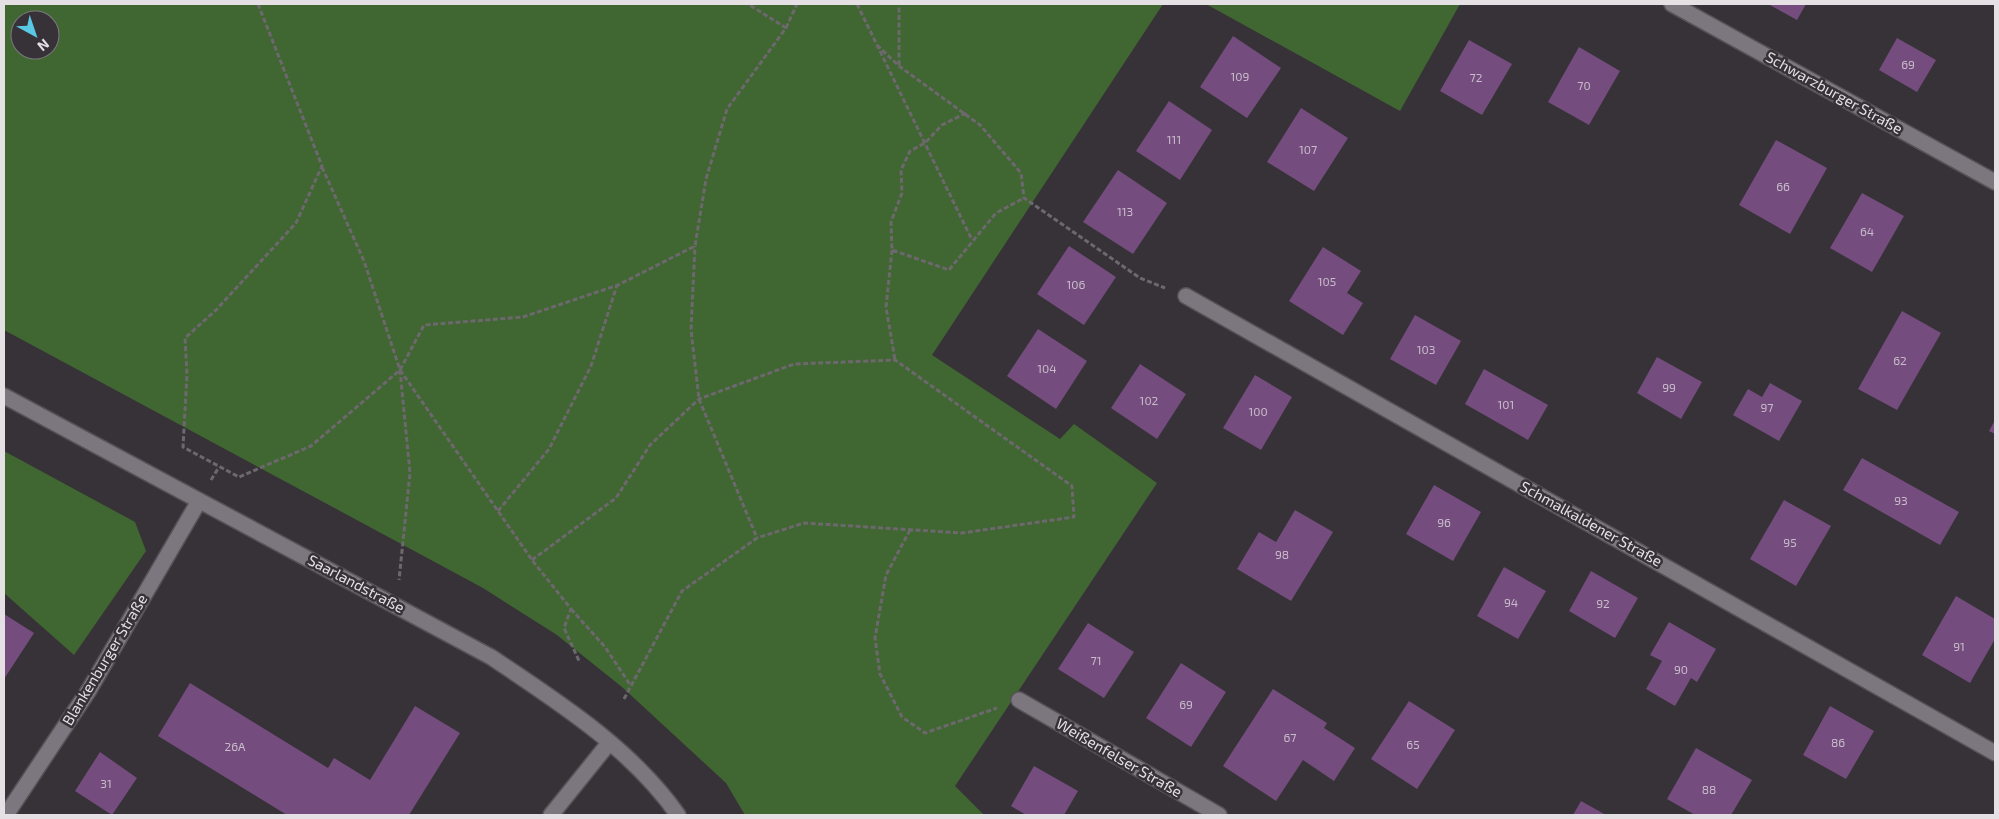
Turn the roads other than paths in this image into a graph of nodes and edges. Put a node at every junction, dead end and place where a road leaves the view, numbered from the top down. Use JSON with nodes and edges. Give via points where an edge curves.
{"nodes":[{"id":1,"x":1672,"y":4,"type":"edge"},
{"id":2,"x":1995,"y":182,"type":"edge"},
{"id":3,"x":1186,"y":296,"type":"road end"},
{"id":4,"x":4,"y":396,"type":"edge"},
{"id":5,"x":199,"y":501,"type":"junction"},
{"id":6,"x":1019,"y":700,"type":"road end"},
{"id":7,"x":609,"y":742,"type":"junction"},
{"id":8,"x":1995,"y":753,"type":"edge"},
{"id":9,"x":6,"y":815,"type":"edge"},
{"id":10,"x":551,"y":815,"type":"edge"},
{"id":11,"x":678,"y":815,"type":"edge"},
{"id":12,"x":1220,"y":815,"type":"edge"}],
"edges":[{"from":1,"to":2,"type":"street","name":"Schwarzburger Straße"},
{"from":3,"to":8,"type":"street","name":"Schmalkaldener Straße"},
{"from":4,"to":5,"type":"street","name":"Saarlandstraße"},
{"from":5,"to":7,"type":"street","name":"Saarlandstraße","via":[[491,658],[554,699]]},
{"from":5,"to":9,"type":"street","name":"Blankenburger Straße","via":[[89,690]]},
{"from":6,"to":12,"type":"street","name":"Weißenfelser Straße"},
{"from":7,"to":10,"type":"street"},
{"from":7,"to":11,"type":"street","name":"Saarlandstraße","via":[[644,774]]}]}
